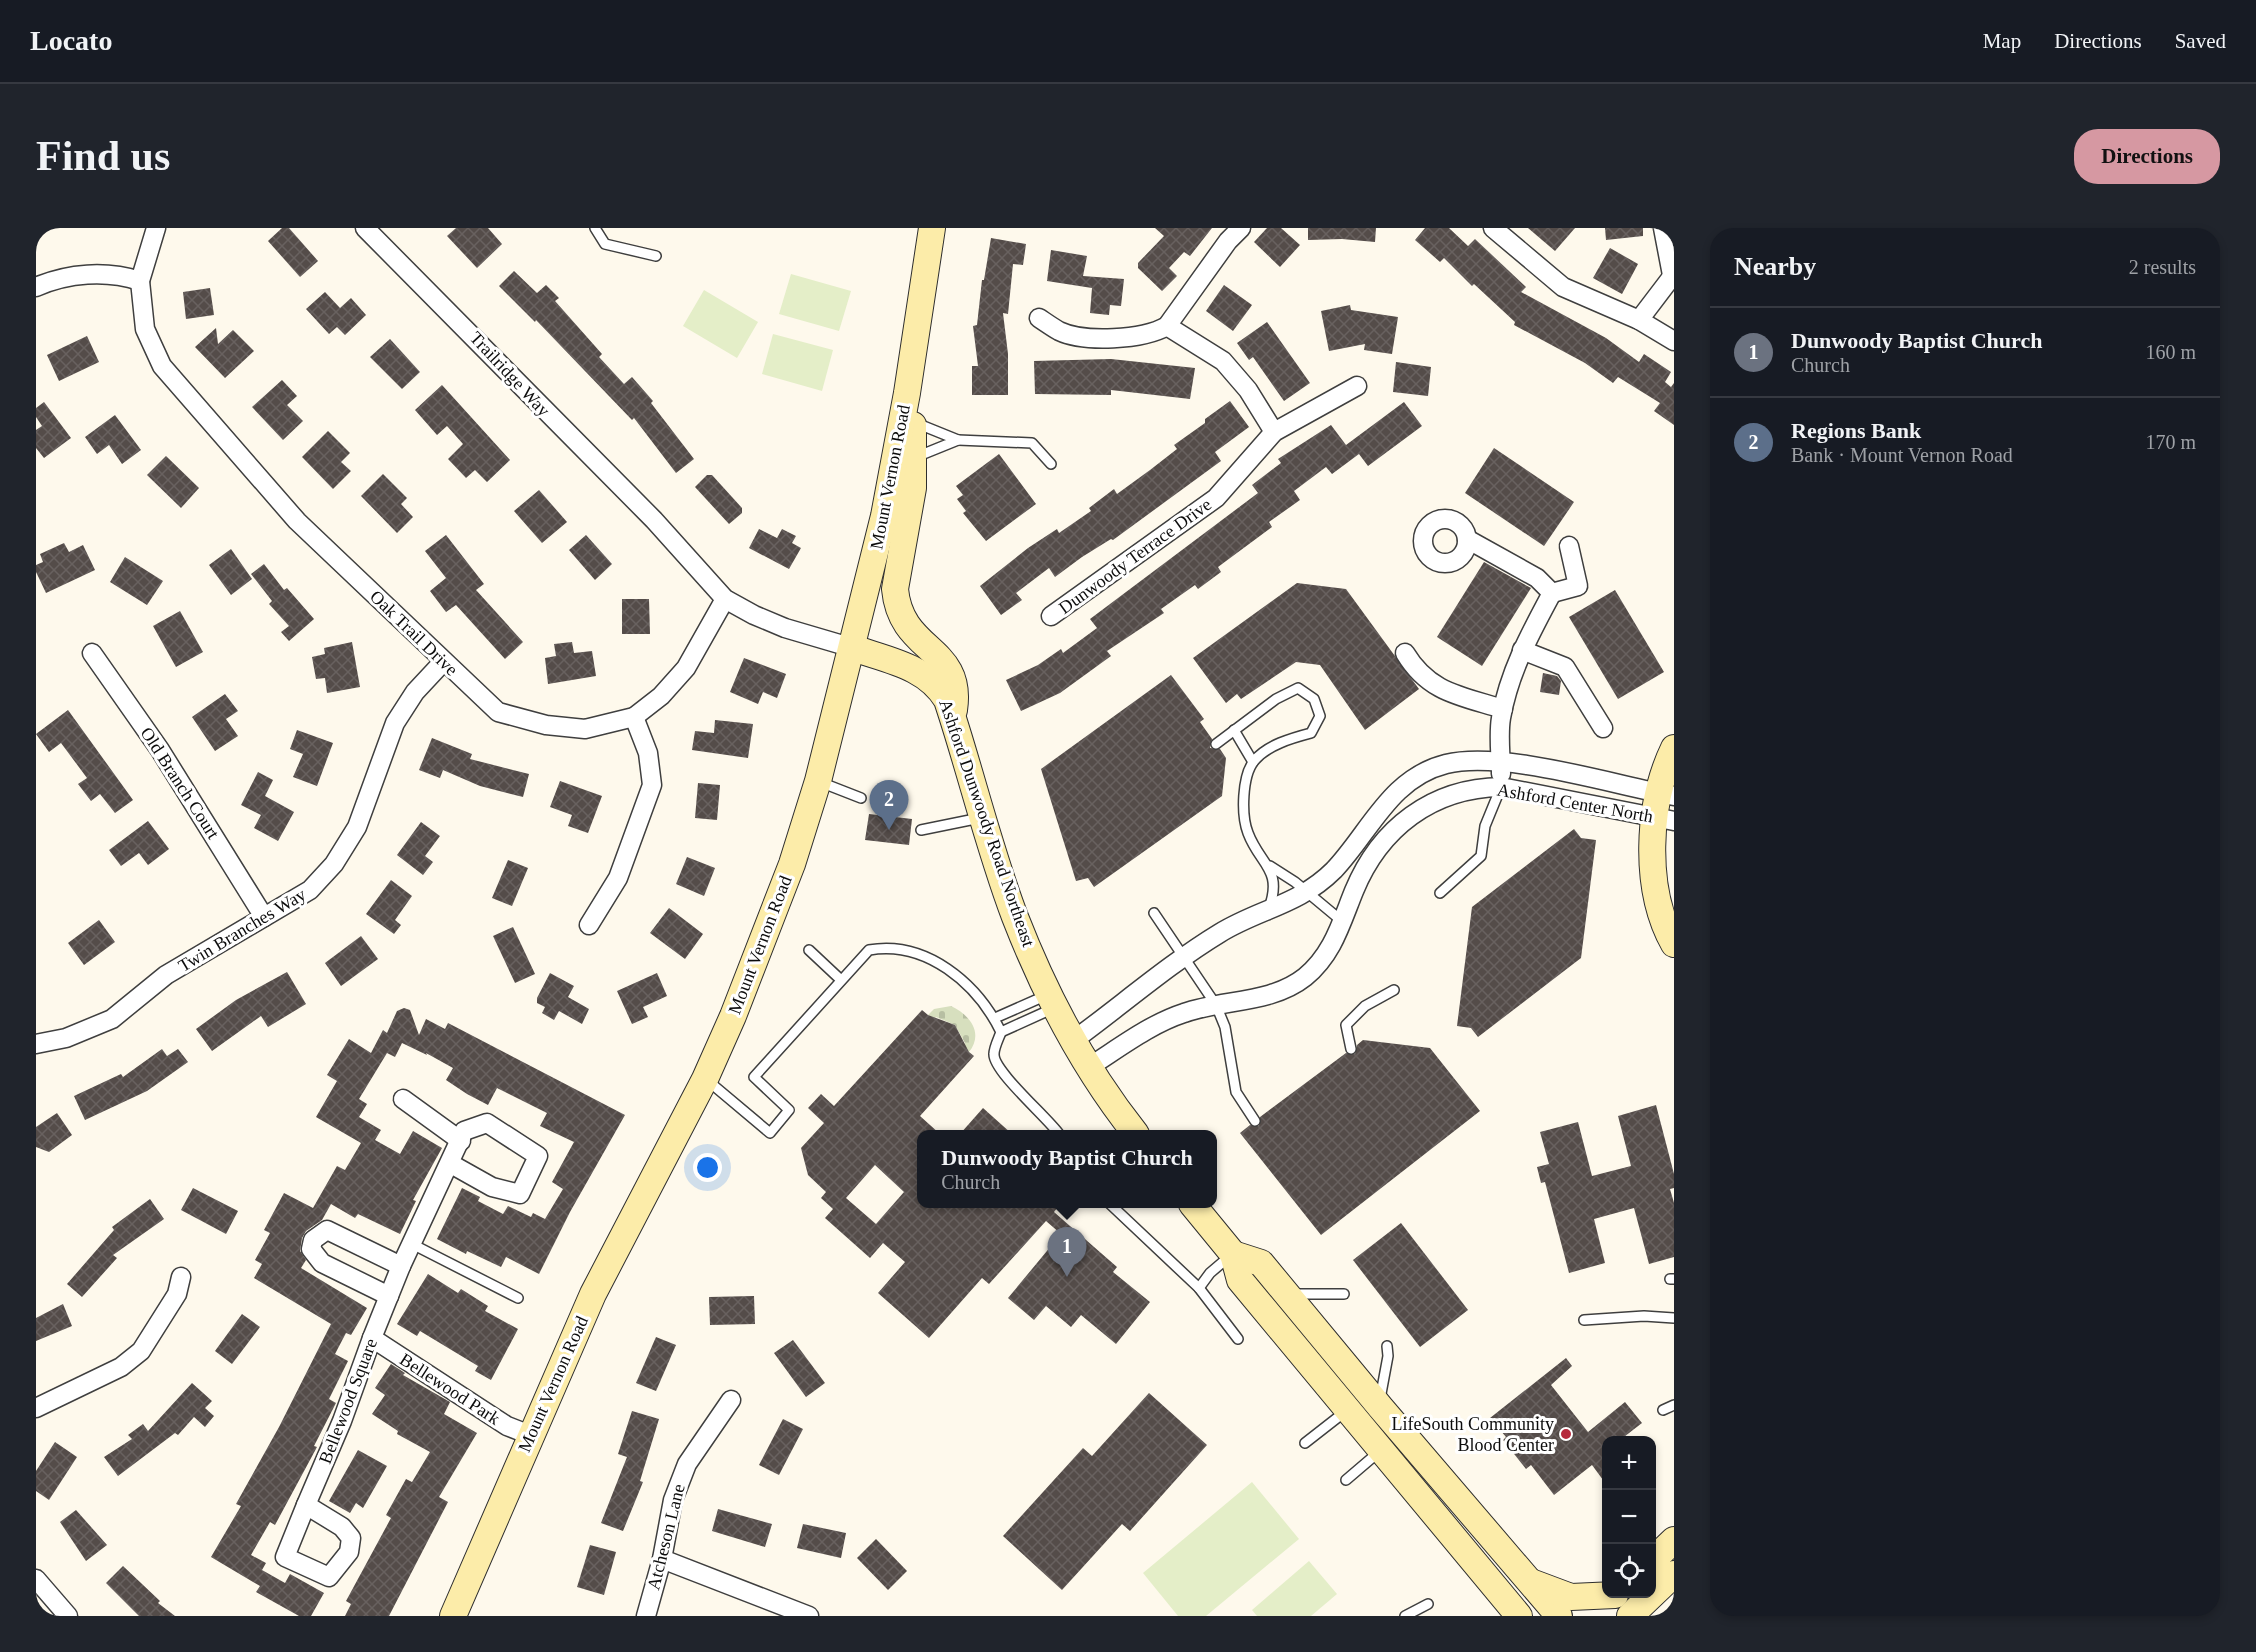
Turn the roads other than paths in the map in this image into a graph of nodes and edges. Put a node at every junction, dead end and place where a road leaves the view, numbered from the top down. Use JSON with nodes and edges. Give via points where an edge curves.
{"nodes":[{"id":1,"x":156,"y":228,"type":"edge"},
{"id":2,"x":365,"y":228,"type":"edge"},
{"id":3,"x":595,"y":228,"type":"edge"},
{"id":4,"x":933,"y":228,"type":"edge"},
{"id":5,"x":1240,"y":228,"type":"edge"},
{"id":6,"x":1493,"y":228,"type":"edge"},
{"id":7,"x":1663,"y":228,"type":"edge"},
{"id":8,"x":656,"y":256,"type":"dead end"},
{"id":9,"x":1673,"y":275,"type":"edge"},
{"id":10,"x":140,"y":281,"type":"junction"},
{"id":11,"x":36,"y":287,"type":"edge"},
{"id":12,"x":1039,"y":318,"type":"dead end"},
{"id":13,"x":1640,"y":320,"type":"junction"},
{"id":14,"x":1167,"y":326,"type":"junction"},
{"id":15,"x":1674,"y":341,"type":"edge"},
{"id":16,"x":1357,"y":386,"type":"dead end"},
{"id":17,"x":907,"y":393,"type":"junction"},
{"id":18,"x":912,"y":421,"type":"junction"},
{"id":19,"x":1274,"y":432,"type":"junction"},
{"id":20,"x":958,"y":440,"type":"junction"},
{"id":21,"x":914,"y":458,"type":"junction"},
{"id":22,"x":1051,"y":464,"type":"dead end"},
{"id":23,"x":1467,"y":539,"type":"dead end"},
{"id":24,"x":1569,"y":546,"type":"dead end"},
{"id":25,"x":1552,"y":593,"type":"junction"},
{"id":26,"x":725,"y":599,"type":"junction"},
{"id":27,"x":1052,"y":616,"type":"dead end"},
{"id":28,"x":853,"y":648,"type":"junction"},
{"id":29,"x":1522,"y":650,"type":"junction"},
{"id":30,"x":92,"y":653,"type":"dead end"},
{"id":31,"x":1405,"y":653,"type":"dead end"},
{"id":32,"x":443,"y":662,"type":"junction"},
{"id":33,"x":1503,"y":709,"type":"junction"},
{"id":34,"x":634,"y":717,"type":"junction"},
{"id":35,"x":953,"y":717,"type":"junction"},
{"id":36,"x":1603,"y":728,"type":"dead end"},
{"id":37,"x":1234,"y":730,"type":"junction"},
{"id":38,"x":1216,"y":744,"type":"dead end"},
{"id":39,"x":1674,"y":748,"type":"edge"},
{"id":40,"x":1253,"y":762,"type":"junction"},
{"id":41,"x":1501,"y":762,"type":"junction"},
{"id":42,"x":818,"y":781,"type":"junction"},
{"id":43,"x":1501,"y":787,"type":"junction"},
{"id":44,"x":861,"y":798,"type":"dead end"},
{"id":45,"x":1665,"y":807,"type":"edge"},
{"id":46,"x":983,"y":818,"type":"junction"},
{"id":47,"x":921,"y":830,"type":"dead end"},
{"id":48,"x":1270,"y":866,"type":"junction"},
{"id":49,"x":1308,"y":892,"type":"junction"},
{"id":50,"x":1440,"y":894,"type":"dead end"},
{"id":51,"x":1268,"y":912,"type":"junction"},
{"id":52,"x":1154,"y":913,"type":"dead end"},
{"id":53,"x":264,"y":917,"type":"junction"},
{"id":54,"x":1343,"y":922,"type":"junction"},
{"id":55,"x":589,"y":925,"type":"dead end"},
{"id":56,"x":1674,"y":944,"type":"edge"},
{"id":57,"x":809,"y":950,"type":"dead end"},
{"id":58,"x":1186,"y":958,"type":"junction"},
{"id":59,"x":841,"y":980,"type":"junction"},
{"id":60,"x":1394,"y":990,"type":"dead end"},
{"id":61,"x":1053,"y":1000,"type":"junction"},
{"id":62,"x":1216,"y":1005,"type":"junction"},
{"id":63,"x":995,"y":1018,"type":"junction"},
{"id":64,"x":1001,"y":1032,"type":"junction"},
{"id":65,"x":1074,"y":1040,"type":"junction"},
{"id":66,"x":36,"y":1044,"type":"edge"},
{"id":67,"x":1351,"y":1049,"type":"dead end"},
{"id":68,"x":1089,"y":1066,"type":"junction"},
{"id":69,"x":705,"y":1079,"type":"junction"},
{"id":70,"x":403,"y":1099,"type":"dead end"},
{"id":71,"x":1255,"y":1121,"type":"dead end"},
{"id":72,"x":1056,"y":1130,"type":"edge"},
{"id":73,"x":1133,"y":1130,"type":"edge"},
{"id":74,"x":461,"y":1141,"type":"junction"},
{"id":75,"x":451,"y":1164,"type":"junction"},
{"id":76,"x":1115,"y":1208,"type":"edge"},
{"id":77,"x":1196,"y":1208,"type":"edge"},
{"id":78,"x":412,"y":1244,"type":"junction"},
{"id":79,"x":1233,"y":1254,"type":"junction"},
{"id":80,"x":401,"y":1266,"type":"junction"},
{"id":81,"x":181,"y":1277,"type":"dead end"},
{"id":82,"x":1199,"y":1288,"type":"junction"},
{"id":83,"x":1287,"y":1294,"type":"junction"},
{"id":84,"x":1344,"y":1294,"type":"dead end"},
{"id":85,"x":389,"y":1296,"type":"junction"},
{"id":86,"x":518,"y":1298,"type":"dead end"},
{"id":87,"x":1674,"y":1318,"type":"edge"},
{"id":88,"x":1584,"y":1320,"type":"dead end"},
{"id":89,"x":372,"y":1338,"type":"junction"},
{"id":90,"x":1238,"y":1339,"type":"dead end"},
{"id":91,"x":1387,"y":1346,"type":"dead end"},
{"id":92,"x":731,"y":1400,"type":"dead end"},
{"id":93,"x":1674,"y":1406,"type":"edge"},
{"id":94,"x":36,"y":1408,"type":"edge"},
{"id":95,"x":1381,"y":1408,"type":"junction"},
{"id":96,"x":1347,"y":1410,"type":"junction"},
{"id":97,"x":1663,"y":1410,"type":"dead end"},
{"id":98,"x":530,"y":1435,"type":"junction"},
{"id":99,"x":1305,"y":1443,"type":"dead end"},
{"id":100,"x":1380,"y":1451,"type":"junction"},
{"id":101,"x":1346,"y":1480,"type":"dead end"},
{"id":102,"x":306,"y":1505,"type":"dead end"},
{"id":103,"x":1674,"y":1540,"type":"edge"},
{"id":104,"x":1656,"y":1557,"type":"edge"},
{"id":105,"x":662,"y":1559,"type":"junction"},
{"id":106,"x":1674,"y":1574,"type":"edge"},
{"id":107,"x":36,"y":1579,"type":"edge"},
{"id":108,"x":1530,"y":1581,"type":"junction"},
{"id":109,"x":1602,"y":1595,"type":"edge"},
{"id":110,"x":1612,"y":1598,"type":"edge"},
{"id":111,"x":1428,"y":1604,"type":"dead end"},
{"id":112,"x":1634,"y":1613,"type":"edge"},
{"id":113,"x":68,"y":1616,"type":"edge"},
{"id":114,"x":453,"y":1616,"type":"edge"},
{"id":115,"x":646,"y":1616,"type":"edge"},
{"id":116,"x":809,"y":1616,"type":"edge"},
{"id":117,"x":1405,"y":1616,"type":"edge"},
{"id":118,"x":1519,"y":1616,"type":"edge"},
{"id":119,"x":1559,"y":1616,"type":"edge"},
{"id":120,"x":1592,"y":1616,"type":"edge"}],
"edges":[{"from":1,"to":10,"type":"street","name":"Oak Trail Drive"},
{"from":2,"to":26,"type":"street","name":"Trailridge Way","via":[[654,520]]},
{"from":3,"to":8,"type":"lane","via":[[605,244]]},
{"from":4,"to":17,"type":"main road","name":"Mount Vernon Road"},
{"from":5,"to":14,"type":"street"},
{"from":6,"to":13,"type":"street","via":[[1563,287]]},
{"from":7,"to":9,"type":"street"},
{"from":9,"to":13,"type":"street"},
{"from":10,"to":11,"type":"street","via":[[101,274]]},
{"from":10,"to":32,"type":"street","name":"Oak Trail Drive","via":[[144,329],[162,366],[297,521]]},
{"from":12,"to":14,"type":"street","via":[[1059,331],[1084,339],[1153,335]]},
{"from":13,"to":15,"type":"street"},
{"from":14,"to":19,"type":"street","via":[[1223,361],[1248,390]]},
{"from":16,"to":19,"type":"street","name":"Dunwoody Terrace Drive"},
{"from":17,"to":18,"type":"main road"},
{"from":17,"to":28,"type":"main road","name":"Mount Vernon Road"},
{"from":18,"to":20,"type":"lane"},
{"from":18,"to":21,"type":"main road"},
{"from":19,"to":27,"type":"street","name":"Dunwoody Terrace Drive","via":[[1216,498]]},
{"from":20,"to":21,"type":"lane"},
{"from":20,"to":22,"type":"lane","via":[[1032,443]]},
{"from":21,"to":35,"type":"main road","via":[[896,601],[910,632],[953,675]]},
{"from":23,"to":25,"type":"street","via":[[1537,578]]},
{"from":24,"to":25,"type":"street","via":[[1578,586]]},
{"from":25,"to":29,"type":"street"},
{"from":26,"to":28,"type":"street","via":[[775,623]]},
{"from":26,"to":34,"type":"street","name":"Oak Trail Drive","via":[[686,668],[661,696]]},
{"from":28,"to":35,"type":"main road","name":"Ashford Dunwoody Road Northeast","via":[[929,678],[942,692]]},
{"from":28,"to":42,"type":"main road","name":"Mount Vernon Road"},
{"from":29,"to":33,"type":"street"},
{"from":29,"to":36,"type":"street","via":[[1565,667]]},
{"from":30,"to":53,"type":"street","name":"Old Branch Court","via":[[160,750]]},
{"from":31,"to":33,"type":"street","via":[[1416,672],[1442,691]]},
{"from":32,"to":34,"type":"street","name":"Oak Trail Drive","via":[[498,712],[546,725],[585,729]]},
{"from":32,"to":53,"type":"street","name":"Twin Branches Way","via":[[415,692],[395,723],[357,827],[334,864],[310,890]]},
{"from":33,"to":41,"type":"street"},
{"from":34,"to":55,"type":"street","via":[[648,753],[652,785],[618,878]]},
{"from":35,"to":46,"type":"main road","name":"Ashford Dunwoody Road Northeast"},
{"from":37,"to":38,"type":"lane"},
{"from":37,"to":40,"type":"lane"},
{"from":37,"to":40,"type":"lane","via":[[1298,688],[1314,699],[1320,716],[1311,733],[1285,740]]},
{"from":39,"to":45,"type":"main road","via":[[1664,768]]},
{"from":40,"to":48,"type":"lane","via":[[1244,791],[1244,820],[1257,850]]},
{"from":41,"to":43,"type":"street"},
{"from":41,"to":45,"type":"street","name":"Ashford Center North"},
{"from":41,"to":49,"type":"street","name":"Ashford Center North","via":[[1447,764],[1404,784],[1343,860]]},
{"from":42,"to":44,"type":"lane"},
{"from":42,"to":69,"type":"main road","name":"Mount Vernon Road","via":[[792,864]]},
{"from":43,"to":45,"type":"street","name":"Ashford Center North"},
{"from":43,"to":50,"type":"lane","via":[[1485,826],[1481,856]]},
{"from":43,"to":54,"type":"street","name":"Ashford Center North","via":[[1478,788],[1439,798],[1402,823],[1361,877]]},
{"from":45,"to":56,"type":"main road","via":[[1652,842],[1658,896]]},
{"from":46,"to":47,"type":"lane"},
{"from":46,"to":61,"type":"main road","name":"Ashford Dunwoody Road Northeast","via":[[1016,918]]},
{"from":48,"to":49,"type":"lane"},
{"from":48,"to":51,"type":"lane","via":[[1274,891]]},
{"from":49,"to":51,"type":"street","name":"Ashford Center North"},
{"from":49,"to":54,"type":"lane"},
{"from":51,"to":58,"type":"street","name":"Ashford Center North","via":[[1221,932]]},
{"from":52,"to":58,"type":"lane"},
{"from":53,"to":66,"type":"street","name":"Twin Branches Way","via":[[166,975],[112,1019],[66,1038]]},
{"from":54,"to":62,"type":"street","name":"Ashford Center North","via":[[1324,957],[1304,978],[1264,996]]},
{"from":57,"to":59,"type":"lane"},
{"from":58,"to":62,"type":"lane"},
{"from":58,"to":65,"type":"street","name":"Ashford Center North"},
{"from":59,"to":63,"type":"lane","via":[[869,950],[907,949],[936,960],[985,1002]]},
{"from":59,"to":69,"type":"lane","via":[[754,1077],[789,1110],[770,1133]]},
{"from":60,"to":67,"type":"lane","via":[[1365,1006],[1346,1025]]},
{"from":61,"to":63,"type":"lane"},
{"from":61,"to":64,"type":"lane"},
{"from":61,"to":65,"type":"main road","name":"Ashford Dunwoody Road Northeast"},
{"from":62,"to":68,"type":"street","name":"Ashford Center North","via":[[1170,1019]]},
{"from":62,"to":71,"type":"lane","via":[[1225,1027],[1236,1092]]},
{"from":63,"to":64,"type":"lane"},
{"from":64,"to":72,"type":"lane","via":[[994,1055],[998,1069]]},
{"from":65,"to":68,"type":"main road","name":"Ashford Dunwoody Road Northeast"},
{"from":68,"to":73,"type":"main road","name":"Ashford Dunwoody Road Northeast"},
{"from":69,"to":98,"type":"main road","name":"Mount Vernon Road","via":[[593,1294]]},
{"from":70,"to":74,"type":"street"},
{"from":74,"to":75,"type":"street","name":"Bellewood Square"},
{"from":74,"to":75,"type":"street","via":[[464,1131],[488,1124],[538,1156],[520,1194],[492,1186]]},
{"from":75,"to":78,"type":"street","name":"Bellewood Square"},
{"from":76,"to":82,"type":"lane"},
{"from":77,"to":79,"type":"main road"},
{"from":78,"to":80,"type":"street","name":"Bellewood Square"},
{"from":78,"to":86,"type":"lane"},
{"from":79,"to":82,"type":"lane"},
{"from":79,"to":83,"type":"main road","via":[[1262,1263]]},
{"from":79,"to":96,"type":"main road","via":[[1240,1280]]},
{"from":80,"to":85,"type":"street","name":"Bellewood Square"},
{"from":80,"to":85,"type":"street","via":[[327,1230],[313,1240],[311,1249],[322,1263]]},
{"from":81,"to":94,"type":"street","via":[[177,1294],[141,1351],[121,1367]]},
{"from":82,"to":90,"type":"lane"},
{"from":83,"to":84,"type":"lane"},
{"from":83,"to":95,"type":"main road"},
{"from":85,"to":89,"type":"street","name":"Bellewood Square"},
{"from":87,"to":88,"type":"lane"},
{"from":89,"to":98,"type":"street","name":"Bellewood Park","via":[[507,1426]]},
{"from":89,"to":102,"type":"street","name":"Bellewood Square"},
{"from":91,"to":95,"type":"lane"},
{"from":92,"to":105,"type":"street","name":"Atcheson Lane","via":[[687,1464],[673,1500]]},
{"from":93,"to":97,"type":"lane"},
{"from":95,"to":108,"type":"main road"},
{"from":96,"to":99,"type":"lane"},
{"from":96,"to":100,"type":"main road"},
{"from":98,"to":114,"type":"main road","name":"Mount Vernon Road"},
{"from":100,"to":101,"type":"lane"},
{"from":100,"to":118,"type":"main road"},
{"from":103,"to":104,"type":"main road"},
{"from":105,"to":115,"type":"street","name":"Atcheson Lane"},
{"from":105,"to":116,"type":"street"},
{"from":106,"to":112,"type":"main road"},
{"from":107,"to":113,"type":"street"},
{"from":108,"to":109,"type":"main road","via":[[1571,1597]]},
{"from":108,"to":119,"type":"main road"},
{"from":110,"to":120,"type":"main road"},
{"from":111,"to":117,"type":"lane"}]}
